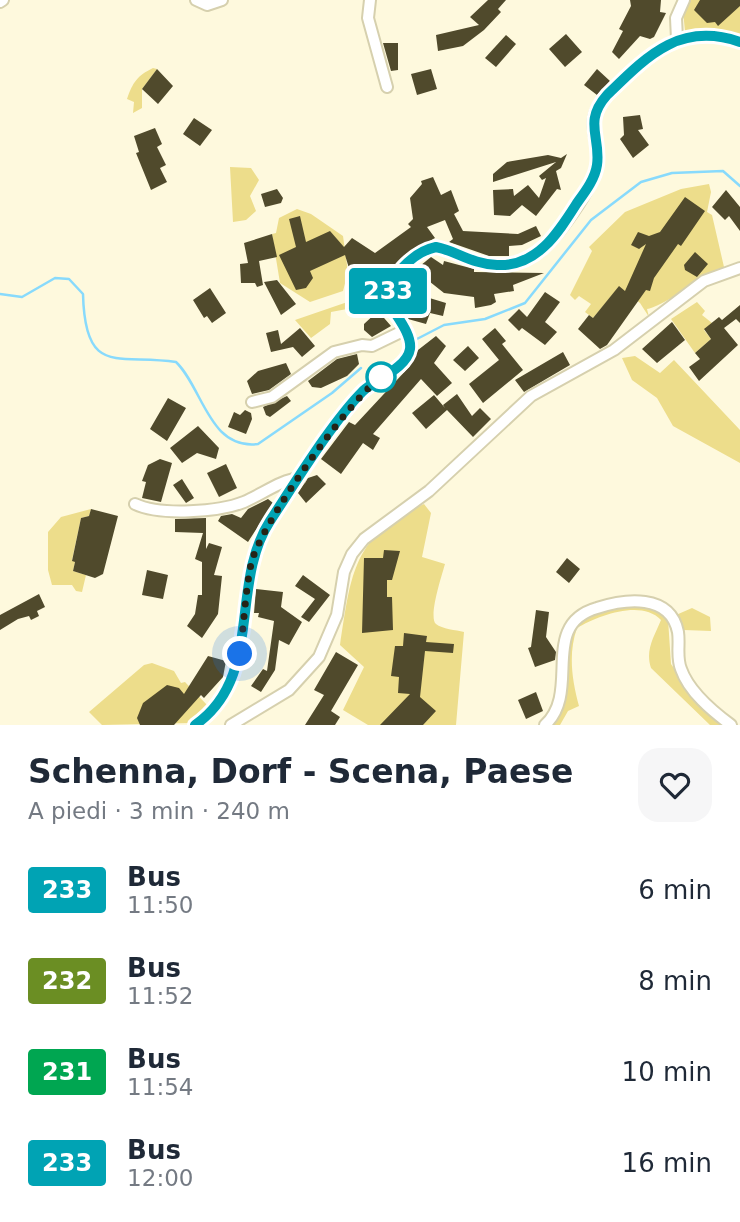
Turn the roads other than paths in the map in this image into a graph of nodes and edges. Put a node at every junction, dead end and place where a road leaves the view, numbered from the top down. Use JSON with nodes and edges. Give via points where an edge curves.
{"nodes":[{"id":1,"x":196,"y":0,"type":"edge"},
{"id":2,"x":222,"y":0,"type":"edge"},
{"id":3,"x":370,"y":0,"type":"edge"},
{"id":4,"x":684,"y":0,"type":"edge"},
{"id":5,"x":677,"y":39,"type":"junction"},
{"id":6,"x":740,"y":42,"type":"edge"},
{"id":7,"x":387,"y":87,"type":"dead end"},
{"id":8,"x":740,"y":268,"type":"edge"},
{"id":9,"x":407,"y":334,"type":"junction"},
{"id":10,"x":252,"y":402,"type":"dead end"},
{"id":11,"x":300,"y":478,"type":"junction"},
{"id":12,"x":135,"y":504,"type":"dead end"},
{"id":13,"x":195,"y":725,"type":"edge"},
{"id":14,"x":230,"y":725,"type":"edge"},
{"id":15,"x":545,"y":725,"type":"edge"},
{"id":16,"x":731,"y":725,"type":"edge"}],
"edges":[{"from":1,"to":2,"type":"street","via":[[207,5]]},
{"from":3,"to":7,"type":"street","via":[[368,18]]},
{"from":4,"to":5,"type":"street","via":[[676,18]]},
{"from":5,"to":6,"type":"street","via":[[724,36]]},
{"from":5,"to":9,"type":"street","via":[[633,70],[600,103],[593,124],[594,174],[543,249],[518,263],[497,265],[467,260],[436,247],[393,279],[388,301]]},
{"from":8,"to":14,"type":"street","via":[[704,281],[620,345],[531,396],[429,491],[364,539],[344,572],[337,615],[319,657],[289,690]]},
{"from":9,"to":10,"type":"street","via":[[334,352],[272,397]]},
{"from":9,"to":11,"type":"street","via":[[410,348],[405,359],[358,397]]},
{"from":11,"to":12,"type":"street","via":[[241,503],[200,511]]},
{"from":11,"to":13,"type":"street","via":[[259,542],[245,600],[240,654],[227,689],[211,713]]},
{"from":15,"to":16,"type":"street","via":[[560,705],[563,642],[576,617],[588,610],[646,600],[664,609],[676,624],[684,678]]}]}
